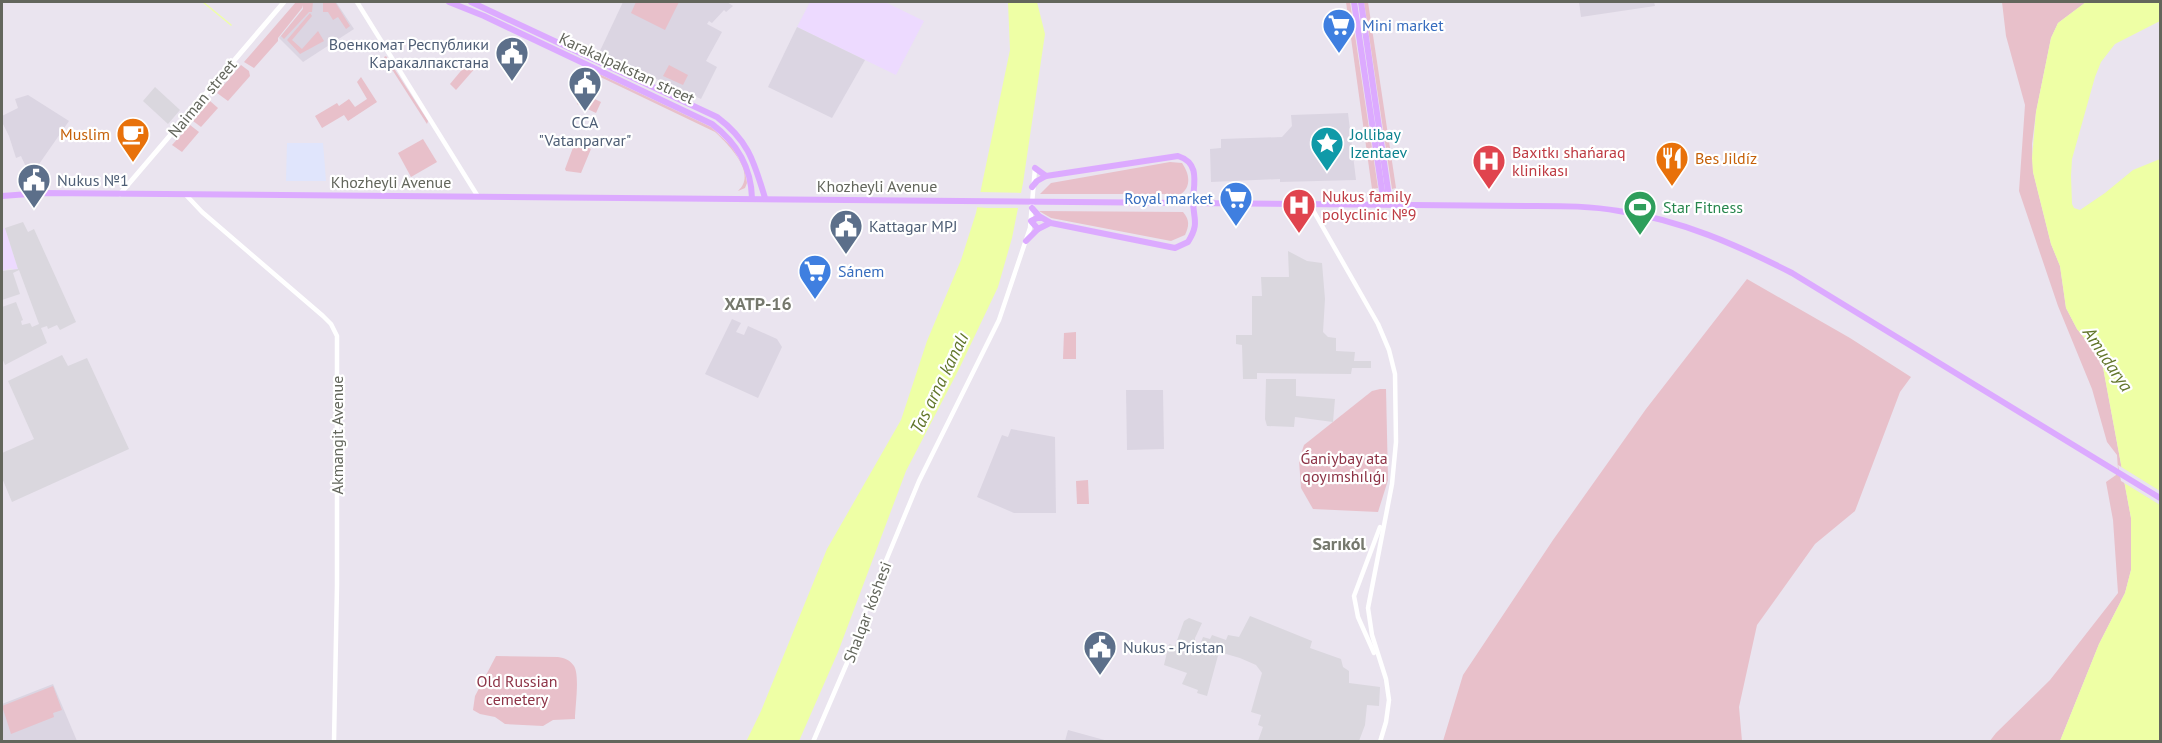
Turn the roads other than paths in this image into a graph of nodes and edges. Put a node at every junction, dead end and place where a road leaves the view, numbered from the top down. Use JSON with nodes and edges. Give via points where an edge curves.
{"nodes":[{"id":1,"x":284,"y":2,"type":"edge"},
{"id":2,"x":357,"y":2,"type":"edge"},
{"id":3,"x":449,"y":2,"type":"edge"},
{"id":4,"x":471,"y":2,"type":"edge"},
{"id":5,"x":1354,"y":2,"type":"edge"},
{"id":6,"x":1361,"y":2,"type":"edge"},
{"id":7,"x":487,"y":8,"type":"junction"},
{"id":8,"x":484,"y":16,"type":"junction"},
{"id":9,"x":592,"y":63,"type":"junction"},
{"id":10,"x":1035,"y":168,"type":"joint"},
{"id":11,"x":1046,"y":176,"type":"junction"},
{"id":12,"x":761,"y":186,"type":"junction"},
{"id":13,"x":1032,"y":187,"type":"junction"},
{"id":14,"x":752,"y":188,"type":"junction"},
{"id":15,"x":119,"y":195,"type":"junction"},
{"id":16,"x":186,"y":195,"type":"junction"},
{"id":17,"x":477,"y":195,"type":"junction"},
{"id":18,"x":2,"y":196,"type":"edge"},
{"id":19,"x":753,"y":198,"type":"junction"},
{"id":20,"x":765,"y":198,"type":"junction"},
{"id":21,"x":1193,"y":202,"type":"junction"},
{"id":22,"x":1309,"y":203,"type":"junction"},
{"id":23,"x":1387,"y":204,"type":"junction"},
{"id":24,"x":1032,"y":208,"type":"junction"},
{"id":25,"x":1042,"y":218,"type":"junction"},
{"id":26,"x":1031,"y":221,"type":"junction"},
{"id":27,"x":1051,"y":223,"type":"junction"},
{"id":28,"x":1038,"y":229,"type":"junction"},
{"id":29,"x":1026,"y":241,"type":"junction"},
{"id":30,"x":2160,"y":498,"type":"edge"},
{"id":31,"x":1384,"y":519,"type":"junction"},
{"id":32,"x":1379,"y":662,"type":"junction"},
{"id":33,"x":334,"y":741,"type":"edge"},
{"id":34,"x":813,"y":741,"type":"edge"},
{"id":35,"x":1380,"y":741,"type":"edge"}],
"edges":[{"from":1,"to":15,"type":"main road","name":"Naiman street"},
{"from":2,"to":17,"type":"street"},
{"from":3,"to":8,"type":"main road","name":"Karakalpakstan street"},
{"from":4,"to":7,"type":"main road","name":"Karakalpakstan street"},
{"from":5,"to":23,"type":"main road"},
{"from":6,"to":23,"type":"main road"},
{"from":7,"to":8,"type":"main road"},
{"from":7,"to":9,"type":"main road","name":"Karakalpakstan street"},
{"from":8,"to":9,"type":"main road","name":"Karakalpakstan street"},
{"from":9,"to":12,"type":"main road","name":"Karakalpakstan street","via":[[705,111],[733,130],[753,158]]},
{"from":9,"to":14,"type":"main road","name":"Karakalpakstan street","via":[[726,134],[748,167]]},
{"from":10,"to":11,"type":"main road"},
{"from":10,"to":13,"type":"street","name":"Shalqar kóshesi"},
{"from":11,"to":13,"type":"main road"},
{"from":11,"to":21,"type":"main road","via":[[1178,156],[1194,169]]},
{"from":12,"to":14,"type":"main road","via":[[757,190]]},
{"from":12,"to":20,"type":"main road","name":"Karakalpakstan street"},
{"from":13,"to":24,"type":"street","name":"Shalqar kóshesi"},
{"from":14,"to":19,"type":"main road","name":"Karakalpakstan street"},
{"from":15,"to":16,"type":"main road","name":"Khozheyli Avenue"},
{"from":15,"to":18,"type":"main road","name":"Khozheyli Avenue"},
{"from":16,"to":17,"type":"main road","name":"Khozheyli Avenue"},
{"from":16,"to":33,"type":"street","name":"Akmangit Avenue","via":[[323,316],[337,336]]},
{"from":17,"to":19,"type":"main road","name":"Khozheyli Avenue"},
{"from":19,"to":20,"type":"main road","name":"Khozheyli Avenue"},
{"from":20,"to":21,"type":"main road","name":"Khozheyli Avenue"},
{"from":21,"to":22,"type":"main road","name":"Khozheyli Avenue"},
{"from":21,"to":27,"type":"main road","via":[[1196,221],[1192,235],[1188,242],[1174,248]]},
{"from":22,"to":23,"type":"main road","name":"Khozheyli Avenue"},
{"from":22,"to":31,"type":"street","via":[[1378,324],[1395,374],[1396,442]]},
{"from":23,"to":30,"type":"main road","name":"Khozheyli Avenue","via":[[1570,206],[1619,211],[1708,234],[1747,250],[1824,292]]},
{"from":24,"to":25,"type":"main road"},
{"from":24,"to":26,"type":"street","name":"Shalqar kóshesi"},
{"from":25,"to":26,"type":"main road"},
{"from":25,"to":27,"type":"main road"},
{"from":26,"to":28,"type":"main road"},
{"from":26,"to":29,"type":"street","name":"Shalqar kóshesi"},
{"from":27,"to":28,"type":"main road"},
{"from":28,"to":29,"type":"main road"},
{"from":29,"to":34,"type":"street","name":"Shalqar kóshesi","via":[[999,320],[919,481]]},
{"from":31,"to":32,"type":"street","via":[[1368,608]]},
{"from":31,"to":32,"type":"street","via":[[1354,596],[1363,632]]},
{"from":32,"to":35,"type":"street","via":[[1389,700]]}]}
